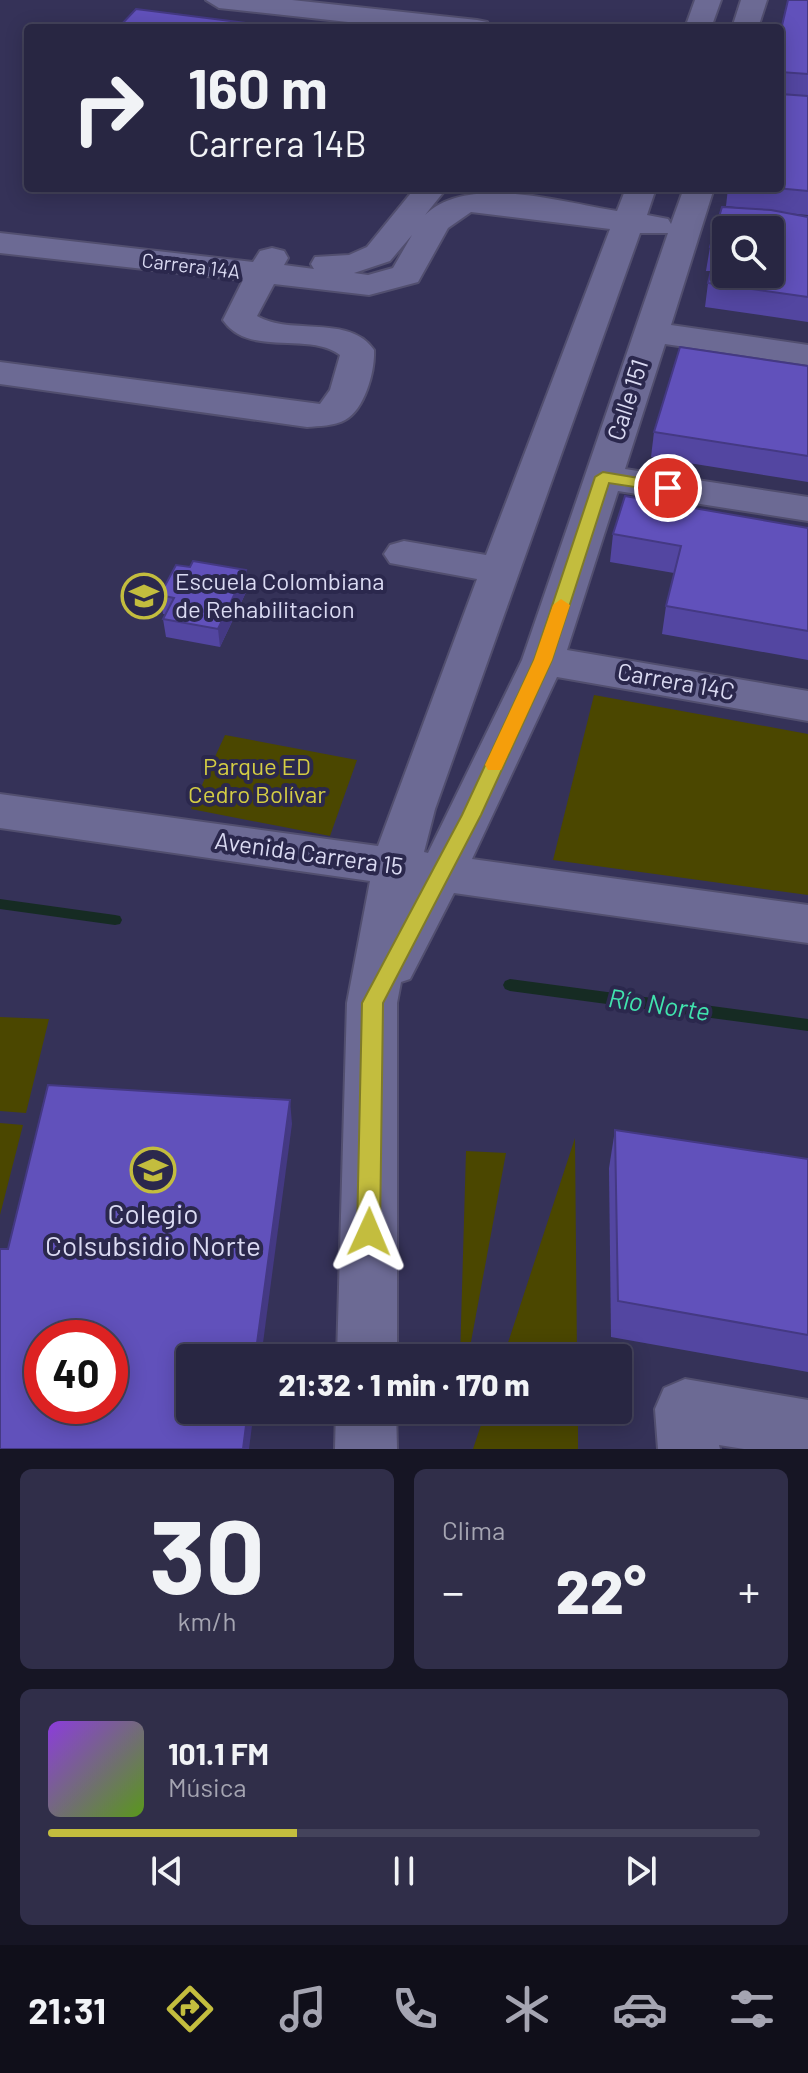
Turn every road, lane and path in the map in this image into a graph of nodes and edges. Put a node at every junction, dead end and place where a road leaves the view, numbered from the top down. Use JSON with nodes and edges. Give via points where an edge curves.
{"nodes":[{"id":1,"x":708,"y":0,"type":"edge"},
{"id":2,"x":754,"y":0,"type":"edge"},
{"id":3,"x":228,"y":1,"type":"edge"},
{"id":4,"x":381,"y":24,"type":"edge"},
{"id":5,"x":440,"y":24,"type":"edge"},
{"id":6,"x":699,"y":24,"type":"edge"},
{"id":7,"x":746,"y":24,"type":"edge"},
{"id":8,"x":534,"y":192,"type":"edge"},
{"id":9,"x":445,"y":193,"type":"edge"},
{"id":10,"x":635,"y":205,"type":"edge"},
{"id":11,"x":703,"y":207,"type":"edge"},
{"id":12,"x":12,"y":236,"type":"edge"},
{"id":13,"x":267,"y":266,"type":"junction"},
{"id":14,"x":650,"y":332,"type":"junction"},
{"id":15,"x":808,"y":355,"type":"edge"},
{"id":16,"x":0,"y":373,"type":"edge"},
{"id":17,"x":603,"y":477,"type":"junction"},
{"id":18,"x":808,"y":509,"type":"edge"},
{"id":19,"x":404,"y":554,"type":"dead end"},
{"id":20,"x":499,"y":570,"type":"junction"},
{"id":21,"x":543,"y":660,"type":"junction"},
{"id":22,"x":808,"y":706,"type":"edge"},
{"id":23,"x":0,"y":811,"type":"edge"},
{"id":24,"x":418,"y":870,"type":"junction"},
{"id":25,"x":808,"y":924,"type":"edge"},
{"id":26,"x":367,"y":1344,"type":"edge"},
{"id":27,"x":366,"y":1424,"type":"edge"},
{"id":28,"x":808,"y":1430,"type":"edge"},
{"id":29,"x":366,"y":1449,"type":"edge"},
{"id":30,"x":689,"y":1449,"type":"edge"}],
"edges":[{"from":1,"to":6,"type":"street"},
{"from":2,"to":7,"type":"street"},
{"from":3,"to":4,"type":"street"},
{"from":3,"to":5,"type":"street"},
{"from":8,"to":10,"type":"street"},
{"from":9,"to":10,"type":"street","via":[[489,202]]},
{"from":9,"to":13,"type":"street","name":"Carrera 14A","via":[[441,216],[406,275],[370,270],[354,285]]},
{"from":10,"to":11,"type":"street","via":[[666,227]]},
{"from":10,"to":20,"type":"street","name":"Calle 151"},
{"from":11,"to":14,"type":"street","name":"Calle 151"},
{"from":12,"to":13,"type":"street","name":"Carrera 14A"},
{"from":13,"to":16,"type":"street","via":[[240,320],[357,350],[357,364],[339,408],[328,415]]},
{"from":14,"to":15,"type":"street"},
{"from":14,"to":17,"type":"street","name":"Calle 151"},
{"from":17,"to":18,"type":"street"},
{"from":17,"to":21,"type":"street","name":"Calle 151"},
{"from":19,"to":20,"type":"street"},
{"from":20,"to":24,"type":"street","name":"Calle 151","via":[[412,809]]},
{"from":21,"to":22,"type":"street","name":"Carrera 14C"},
{"from":21,"to":24,"type":"street","name":"Calle 151","via":[[471,815]]},
{"from":23,"to":24,"type":"street","name":"Avenida Carrera 15"},
{"from":24,"to":25,"type":"street","name":"Avenida Carrera 15"},
{"from":24,"to":26,"type":"street","name":"Calle 151","via":[[372,1003]]},
{"from":27,"to":29,"type":"street"},
{"from":28,"to":30,"type":"street","via":[[685,1409]]}]}
